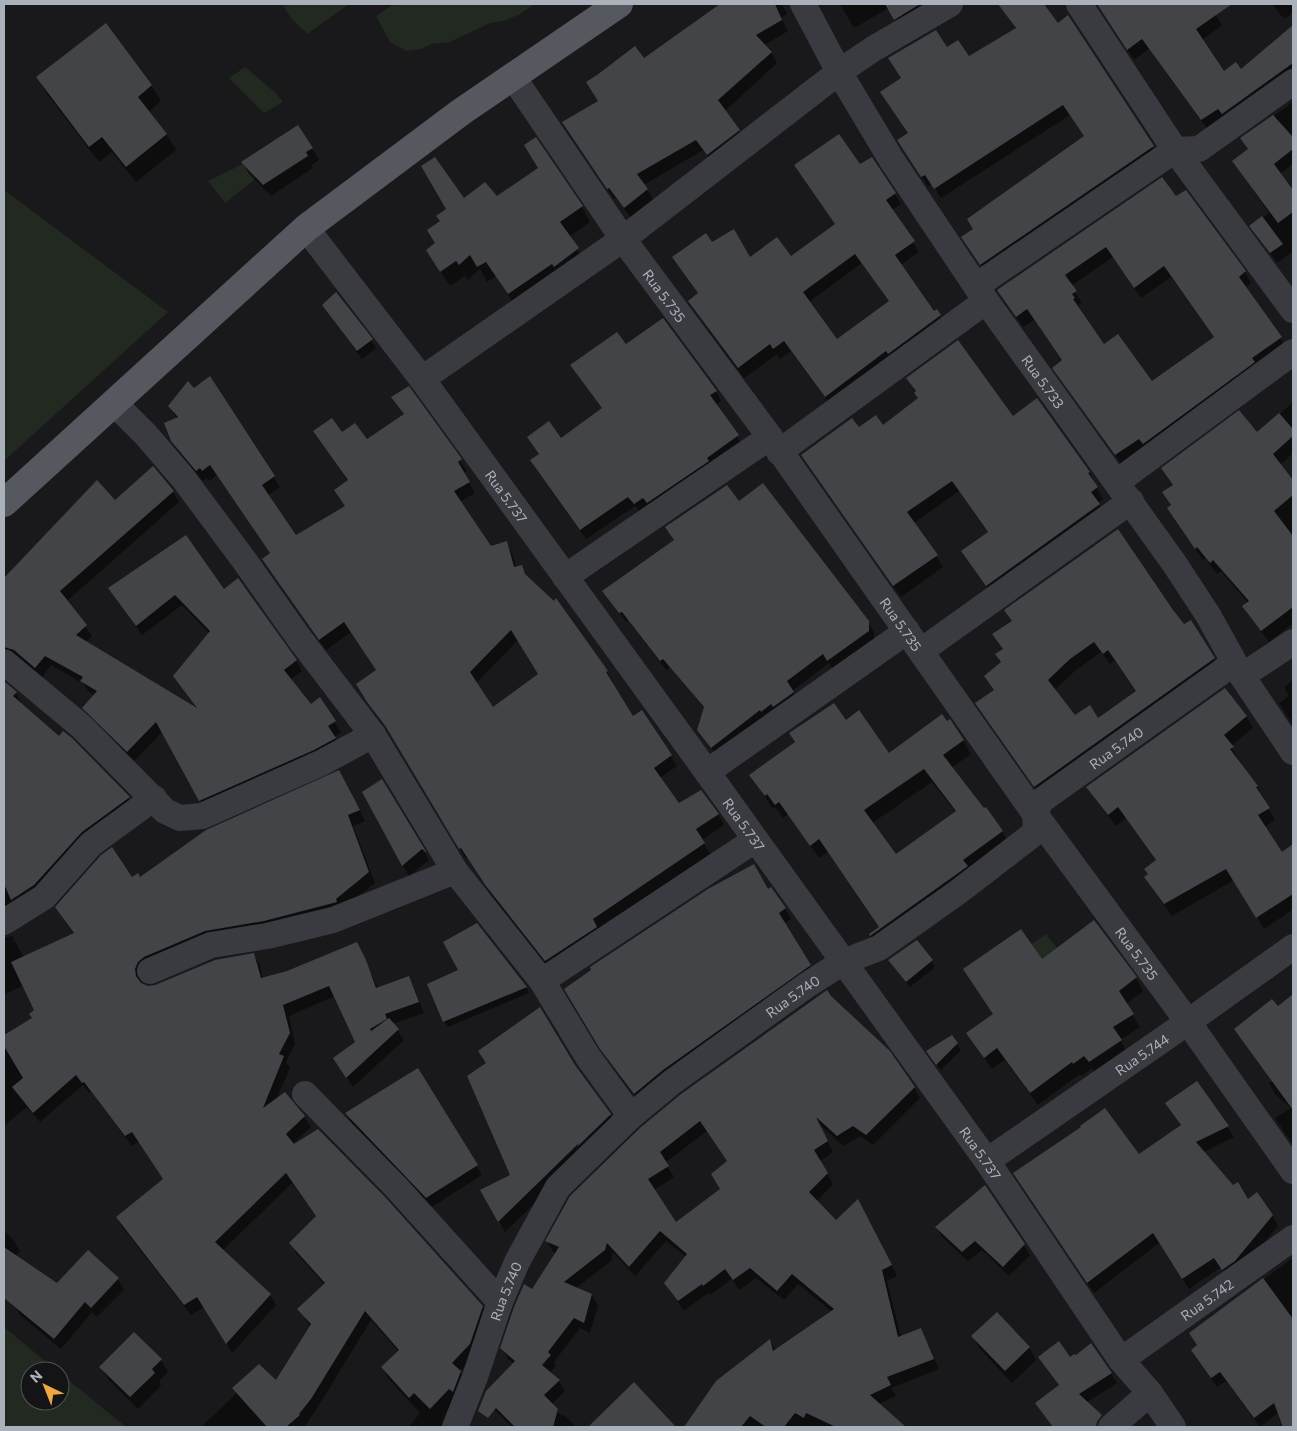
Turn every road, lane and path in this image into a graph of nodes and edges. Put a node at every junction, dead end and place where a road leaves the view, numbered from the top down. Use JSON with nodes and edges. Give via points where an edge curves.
{"nodes":[{"id":1,"x":619,"y":4,"type":"edge"},
{"id":2,"x":803,"y":4,"type":"edge"},
{"id":3,"x":950,"y":4,"type":"edge"},
{"id":4,"x":1079,"y":4,"type":"edge"},
{"id":5,"x":839,"y":72,"type":"junction"},
{"id":6,"x":513,"y":77,"type":"junction"},
{"id":7,"x":1293,"y":82,"type":"edge"},
{"id":8,"x":1175,"y":150,"type":"junction"},
{"id":9,"x":306,"y":228,"type":"junction"},
{"id":10,"x":623,"y":239,"type":"junction"},
{"id":11,"x":981,"y":293,"type":"junction"},
{"id":12,"x":1293,"y":310,"type":"edge"},
{"id":13,"x":1293,"y":352,"type":"edge"},
{"id":14,"x":422,"y":379,"type":"junction"},
{"id":15,"x":114,"y":403,"type":"junction"},
{"id":16,"x":775,"y":444,"type":"junction"},
{"id":17,"x":1124,"y":492,"type":"junction"},
{"id":18,"x":4,"y":503,"type":"edge"},
{"id":19,"x":565,"y":577,"type":"junction"},
{"id":20,"x":914,"y":641,"type":"junction"},
{"id":21,"x":1293,"y":642,"type":"edge"},
{"id":22,"x":4,"y":662,"type":"edge"},
{"id":23,"x":1238,"y":669,"type":"junction"},
{"id":24,"x":373,"y":735,"type":"junction"},
{"id":25,"x":1293,"y":752,"type":"edge"},
{"id":26,"x":707,"y":772,"type":"junction"},
{"id":27,"x":154,"y":798,"type":"junction"},
{"id":28,"x":1035,"y":814,"type":"junction"},
{"id":29,"x":755,"y":840,"type":"junction"},
{"id":30,"x":455,"y":871,"type":"junction"},
{"id":31,"x":4,"y":922,"type":"edge"},
{"id":32,"x":1293,"y":947,"type":"edge"},
{"id":33,"x":843,"y":962,"type":"junction"},
{"id":34,"x":150,"y":971,"type":"dead end"},
{"id":35,"x":542,"y":981,"type":"junction"},
{"id":36,"x":1188,"y":1022,"type":"junction"},
{"id":37,"x":305,"y":1094,"type":"dead end"},
{"id":38,"x":631,"y":1116,"type":"junction"},
{"id":39,"x":987,"y":1161,"type":"junction"},
{"id":40,"x":1293,"y":1171,"type":"edge"},
{"id":41,"x":1293,"y":1238,"type":"edge"},
{"id":42,"x":500,"y":1302,"type":"junction"},
{"id":43,"x":1121,"y":1360,"type":"junction"},
{"id":44,"x":1150,"y":1393,"type":"junction"},
{"id":45,"x":455,"y":1427,"type":"edge"},
{"id":46,"x":1111,"y":1427,"type":"edge"},
{"id":47,"x":1173,"y":1427,"type":"edge"}],
"edges":[{"from":1,"to":6,"type":"main road"},
{"from":2,"to":5,"type":"street","name":"Rua 5.733"},
{"from":3,"to":5,"type":"street"},
{"from":4,"to":8,"type":"street"},
{"from":5,"to":10,"type":"street"},
{"from":5,"to":11,"type":"street","name":"Rua 5.733","via":[[891,159]]},
{"from":6,"to":9,"type":"main road"},
{"from":6,"to":10,"type":"street","name":"Rua 5.735"},
{"from":7,"to":8,"type":"street","via":[[1198,149]]},
{"from":8,"to":11,"type":"street"},
{"from":8,"to":12,"type":"street"},
{"from":9,"to":14,"type":"street","name":"Rua 5.737"},
{"from":9,"to":15,"type":"main road"},
{"from":10,"to":14,"type":"street"},
{"from":10,"to":16,"type":"street","name":"Rua 5.735"},
{"from":11,"to":16,"type":"street"},
{"from":11,"to":17,"type":"street","name":"Rua 5.733"},
{"from":13,"to":17,"type":"street"},
{"from":14,"to":19,"type":"street","name":"Rua 5.737"},
{"from":15,"to":18,"type":"main road"},
{"from":15,"to":24,"type":"street","via":[[183,478]]},
{"from":16,"to":19,"type":"street"},
{"from":16,"to":20,"type":"street","name":"Rua 5.735"},
{"from":17,"to":20,"type":"street"},
{"from":17,"to":23,"type":"street","name":"Rua 5.733","via":[[1203,608]]},
{"from":19,"to":26,"type":"street","name":"Rua 5.737"},
{"from":20,"to":26,"type":"street"},
{"from":20,"to":28,"type":"street","name":"Rua 5.735"},
{"from":21,"to":23,"type":"street","name":"Rua 5.740"},
{"from":22,"to":27,"type":"street","via":[[82,727]]},
{"from":23,"to":25,"type":"street","name":"Rua 5.733"},
{"from":23,"to":28,"type":"street","name":"Rua 5.740","via":[[1042,800]]},
{"from":24,"to":27,"type":"street","via":[[321,763],[202,816],[180,818],[165,811]]},
{"from":24,"to":30,"type":"street"},
{"from":26,"to":29,"type":"street","name":"Rua 5.737"},
{"from":27,"to":31,"type":"street","via":[[91,844],[44,896]]},
{"from":28,"to":33,"type":"street","name":"Rua 5.740","via":[[1036,832],[879,948]]},
{"from":28,"to":36,"type":"street","name":"Rua 5.735"},
{"from":29,"to":33,"type":"street","name":"Rua 5.737"},
{"from":29,"to":35,"type":"street"},
{"from":30,"to":34,"type":"street","via":[[333,920],[211,945]]},
{"from":30,"to":35,"type":"street"},
{"from":32,"to":36,"type":"street","name":"Rua 5.744"},
{"from":33,"to":38,"type":"street","name":"Rua 5.740","via":[[672,1082]]},
{"from":33,"to":39,"type":"street","name":"Rua 5.737"},
{"from":35,"to":38,"type":"street","via":[[588,1057]]},
{"from":36,"to":39,"type":"street","name":"Rua 5.744"},
{"from":36,"to":40,"type":"street","name":"Rua 5.735"},
{"from":37,"to":42,"type":"street","via":[[398,1188]]},
{"from":38,"to":42,"type":"street","name":"Rua 5.740","via":[[558,1187],[517,1262]]},
{"from":39,"to":43,"type":"street","name":"Rua 5.737"},
{"from":41,"to":43,"type":"street","name":"Rua 5.742"},
{"from":42,"to":45,"type":"street","name":"Rua 5.740"},
{"from":43,"to":44,"type":"street","name":"Rua 5.737"},
{"from":44,"to":46,"type":"street"},
{"from":44,"to":47,"type":"street","name":"Rua 5.737"}]}
